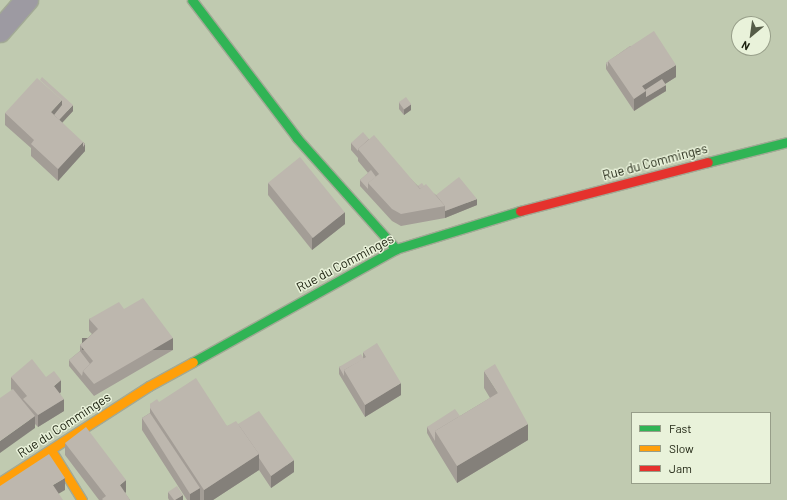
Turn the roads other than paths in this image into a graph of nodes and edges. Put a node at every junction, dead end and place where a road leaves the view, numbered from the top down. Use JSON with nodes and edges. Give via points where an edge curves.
{"nodes":[{"id":1,"x":27,"y":0,"type":"edge"},
{"id":2,"x":192,"y":0,"type":"edge"},
{"id":3,"x":0,"y":31,"type":"edge"},
{"id":4,"x":787,"y":142,"type":"edge"},
{"id":5,"x":396,"y":249,"type":"junction"},
{"id":6,"x":51,"y":450,"type":"junction"},
{"id":7,"x":0,"y":482,"type":"edge"},
{"id":8,"x":82,"y":500,"type":"edge"}],
"edges":[{"from":1,"to":3,"type":"street"},
{"from":2,"to":5,"type":"street","via":[[297,138]]},
{"from":4,"to":5,"type":"street","name":"Rue du Comminges","via":[[517,212]]},
{"from":5,"to":6,"type":"street","name":"Rue du Comminges","via":[[149,386]]},
{"from":6,"to":7,"type":"street","name":"Rue du Comminges"},
{"from":6,"to":8,"type":"street"}]}
